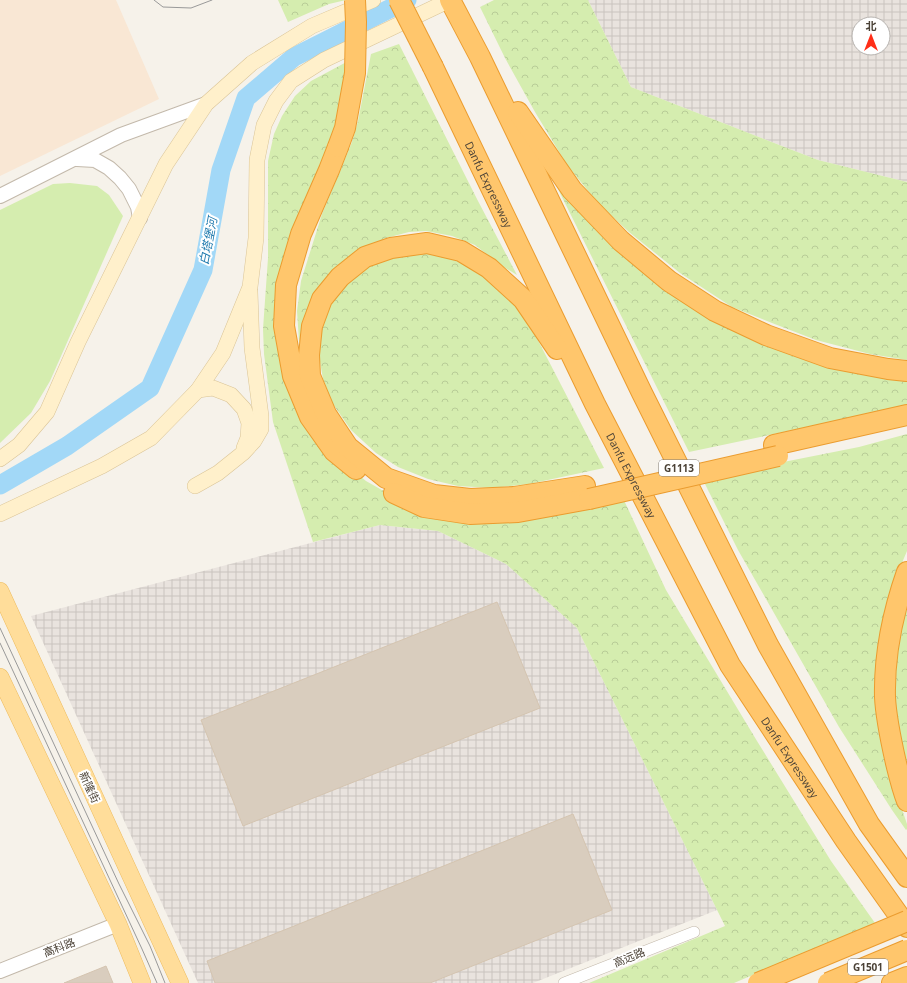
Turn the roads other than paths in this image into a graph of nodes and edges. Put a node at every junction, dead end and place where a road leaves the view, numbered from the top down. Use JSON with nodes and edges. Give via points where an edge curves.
{"nodes":[{"id":1,"x":355,"y":0,"type":"edge"},
{"id":2,"x":373,"y":0,"type":"edge"},
{"id":3,"x":398,"y":0,"type":"edge"},
{"id":4,"x":450,"y":0,"type":"edge"},
{"id":5,"x":478,"y":51,"type":"junction"},
{"id":6,"x":206,"y":104,"type":"junction"},
{"id":7,"x":74,"y":159,"type":"junction"},
{"id":8,"x":0,"y":196,"type":"edge"},
{"id":9,"x":140,"y":218,"type":"junction"},
{"id":10,"x":250,"y":287,"type":"junction"},
{"id":11,"x":907,"y":371,"type":"edge"},
{"id":12,"x":198,"y":390,"type":"junction"},
{"id":13,"x":595,"y":404,"type":"junction"},
{"id":14,"x":907,"y":415,"type":"edge"},
{"id":15,"x":907,"y":428,"type":"edge"},
{"id":16,"x":776,"y":451,"type":"junction"},
{"id":17,"x":243,"y":453,"type":"junction"},
{"id":18,"x":0,"y":459,"type":"edge"},
{"id":19,"x":195,"y":486,"type":"dead end"},
{"id":20,"x":587,"y":493,"type":"junction"},
{"id":21,"x":0,"y":514,"type":"edge"},
{"id":22,"x":907,"y":572,"type":"edge"},
{"id":23,"x":0,"y":591,"type":"edge"},
{"id":24,"x":0,"y":677,"type":"edge"},
{"id":25,"x":907,"y":801,"type":"edge"},
{"id":26,"x":907,"y":877,"type":"edge"},
{"id":27,"x":907,"y":921,"type":"edge"},
{"id":28,"x":118,"y":924,"type":"junction"},
{"id":29,"x":907,"y":927,"type":"edge"},
{"id":30,"x":694,"y":932,"type":"dead end"},
{"id":31,"x":907,"y":950,"type":"edge"},
{"id":32,"x":0,"y":970,"type":"edge"},
{"id":33,"x":907,"y":977,"type":"edge"},
{"id":34,"x":142,"y":983,"type":"edge"},
{"id":35,"x":180,"y":983,"type":"edge"},
{"id":36,"x":564,"y":983,"type":"edge"},
{"id":37,"x":758,"y":983,"type":"edge"},
{"id":38,"x":828,"y":983,"type":"edge"},
{"id":39,"x":892,"y":983,"type":"edge"}],
"edges":[{"from":1,"to":20,"type":"highway","bridge":true,"via":[[355,72],[345,128],[301,234],[286,284],[284,326],[294,376],[310,417],[334,451],[373,483],[424,507],[470,514],[518,512]]},
{"from":2,"to":6,"type":"main road","via":[[312,26],[285,42],[252,63]]},
{"from":3,"to":13,"type":"highway","name":"Danfu Expressway","bridge":true,"via":[[433,66]]},
{"from":4,"to":5,"type":"highway","number":"G1113"},
{"from":4,"to":10,"type":"main road","via":[[324,60],[291,82],[276,101],[264,125],[257,160],[256,238]]},
{"from":5,"to":11,"type":"highway","via":[[572,190],[621,241],[669,281],[715,311],[766,335],[830,358]]},
{"from":5,"to":26,"type":"highway","number":"G1113","via":[[642,394],[768,645],[869,824]]},
{"from":6,"to":7,"type":"street","via":[[121,135]]},
{"from":6,"to":9,"type":"main road","via":[[166,164]]},
{"from":7,"to":8,"type":"street"},
{"from":7,"to":9,"type":"street","via":[[96,160],[109,168],[129,189],[138,207]]},
{"from":9,"to":18,"type":"main road","via":[[46,412],[19,445]]},
{"from":10,"to":12,"type":"main road","via":[[223,353]]},
{"from":10,"to":17,"type":"main road","via":[[252,348],[261,416],[260,429]]},
{"from":12,"to":17,"type":"main road","via":[[213,388],[232,395],[244,409],[248,423],[248,438]]},
{"from":12,"to":21,"type":"main road","via":[[151,438],[102,466]]},
{"from":13,"to":20,"type":"highway","via":[[523,299],[489,268],[461,251],[427,243],[391,248],[365,258],[340,277],[322,299],[312,326],[310,376],[326,414],[348,447],[386,478],[434,495],[470,500]]},
{"from":13,"to":29,"type":"highway","name":"Danfu Expressway","via":[[730,665],[846,841]]},
{"from":14,"to":16,"type":"highway"},
{"from":15,"to":16,"type":"highway"},
{"from":16,"to":20,"type":"highway"},
{"from":17,"to":19,"type":"main road","via":[[218,473]]},
{"from":22,"to":25,"type":"highway","via":[[892,623],[885,698],[892,744]]},
{"from":23,"to":35,"type":"main road","name":"新隆街"},
{"from":24,"to":28,"type":"main road"},
{"from":27,"to":37,"type":"highway","bridge":true},
{"from":28,"to":32,"type":"street","name":"高科路"},
{"from":28,"to":34,"type":"main road"},
{"from":30,"to":36,"type":"street","name":"高远路"},
{"from":31,"to":38,"type":"highway","number":"G1501","bridge":true},
{"from":33,"to":39,"type":"highway"}]}
